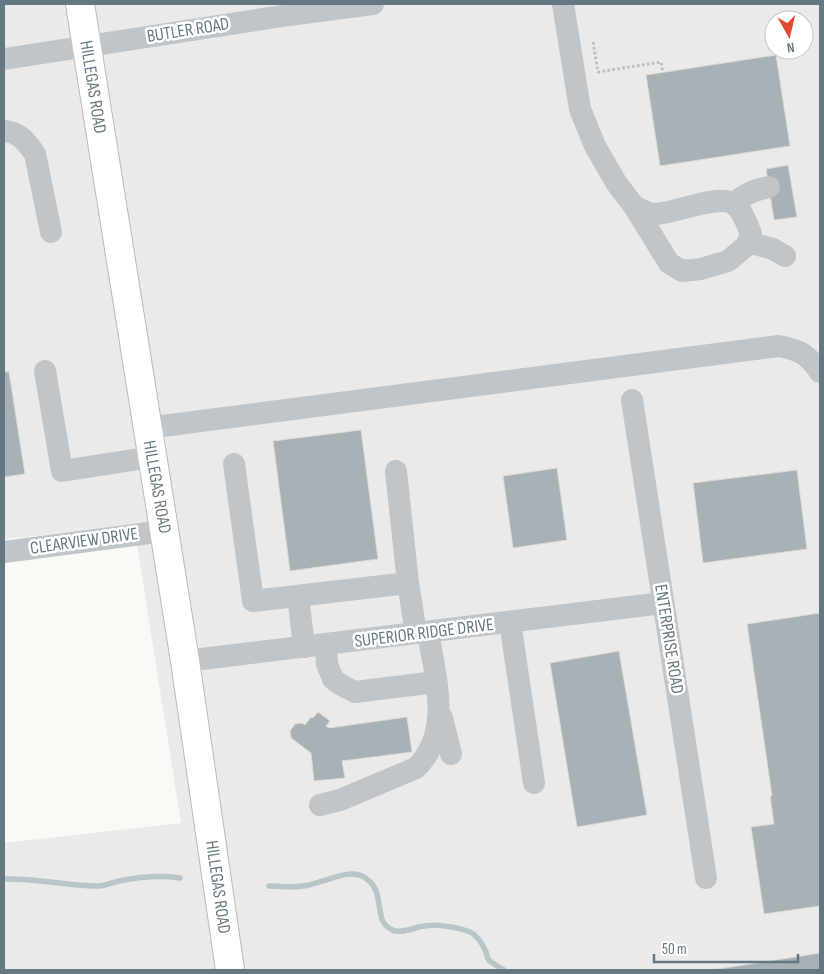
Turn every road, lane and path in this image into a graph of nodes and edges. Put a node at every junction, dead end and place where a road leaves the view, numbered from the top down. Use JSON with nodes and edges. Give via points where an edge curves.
{"nodes":[{"id":1,"x":80,"y":4,"type":"edge"},
{"id":2,"x":373,"y":4,"type":"edge"},
{"id":3,"x":563,"y":4,"type":"edge"},
{"id":4,"x":289,"y":9,"type":"edge"},
{"id":5,"x":593,"y":42,"type":"dead end"},
{"id":6,"x":87,"y":46,"type":"junction"},
{"id":7,"x":4,"y":59,"type":"edge"},
{"id":8,"x":663,"y":72,"type":"dead end"},
{"id":9,"x":4,"y":131,"type":"edge"},
{"id":10,"x":769,"y":187,"type":"dead end"},
{"id":11,"x":734,"y":204,"type":"junction"},
{"id":12,"x":634,"y":206,"type":"junction"},
{"id":13,"x":51,"y":232,"type":"dead end"},
{"id":14,"x":748,"y":242,"type":"junction"},
{"id":15,"x":785,"y":256,"type":"dead end"},
{"id":16,"x":45,"y":370,"type":"dead end"},
{"id":17,"x":820,"y":372,"type":"edge"},
{"id":18,"x":632,"y":400,"type":"dead end"},
{"id":19,"x":147,"y":428,"type":"junction"},
{"id":20,"x":152,"y":457,"type":"junction"},
{"id":21,"x":234,"y":464,"type":"dead end"},
{"id":22,"x":396,"y":471,"type":"dead end"},
{"id":23,"x":164,"y":531,"type":"junction"},
{"id":24,"x":4,"y":552,"type":"edge"},
{"id":25,"x":408,"y":583,"type":"junction"},
{"id":26,"x":298,"y":596,"type":"junction"},
{"id":27,"x":663,"y":604,"type":"junction"},
{"id":28,"x":510,"y":622,"type":"junction"},
{"id":29,"x":422,"y":633,"type":"junction"},
{"id":30,"x":315,"y":646,"type":"junction"},
{"id":31,"x":185,"y":662,"type":"junction"},
{"id":32,"x":437,"y":692,"type":"junction"},
{"id":33,"x":451,"y":754,"type":"dead end"},
{"id":34,"x":534,"y":783,"type":"dead end"},
{"id":35,"x":320,"y":805,"type":"dead end"},
{"id":36,"x":706,"y":878,"type":"dead end"},
{"id":37,"x":230,"y":970,"type":"edge"}],
"edges":[{"from":1,"to":6,"type":"main road","name":"HILLEGAS ROAD"},
{"from":2,"to":4,"type":"street","name":"BUTLER ROAD"},
{"from":3,"to":12,"type":"street","via":[[580,109],[595,146]]},
{"from":4,"to":6,"type":"street","name":"BUTLER ROAD"},
{"from":5,"to":8,"type":"path","via":[[598,72],[661,62]]},
{"from":6,"to":7,"type":"street","name":"BUTLER ROAD"},
{"from":6,"to":19,"type":"main road","name":"HILLEGAS ROAD"},
{"from":9,"to":13,"type":"street","via":[[15,132],[27,142],[34,154]]},
{"from":10,"to":11,"type":"street","via":[[742,196]]},
{"from":11,"to":12,"type":"street","via":[[721,201],[652,214]]},
{"from":11,"to":14,"type":"street","via":[[745,218],[751,234]]},
{"from":12,"to":14,"type":"street","via":[[669,263],[682,271],[728,261]]},
{"from":14,"to":15,"type":"street"},
{"from":16,"to":20,"type":"street","via":[[62,471]]},
{"from":17,"to":19,"type":"street","via":[[811,359],[798,350],[779,346]]},
{"from":18,"to":27,"type":"street","name":"ENTERPRISE ROAD"},
{"from":19,"to":20,"type":"main road","name":"HILLEGAS ROAD"},
{"from":20,"to":23,"type":"main road","name":"HILLEGAS ROAD"},
{"from":21,"to":26,"type":"street","via":[[253,601]]},
{"from":22,"to":25,"type":"street"},
{"from":23,"to":24,"type":"street","name":"CLEARVIEW DRIVE"},
{"from":23,"to":31,"type":"main road","name":"HILLEGAS ROAD"},
{"from":25,"to":26,"type":"street"},
{"from":25,"to":29,"type":"street"},
{"from":26,"to":30,"type":"street"},
{"from":27,"to":28,"type":"street","name":"SUPERIOR RIDGE DRIVE"},
{"from":27,"to":36,"type":"street","name":"ENTERPRISE ROAD"},
{"from":28,"to":29,"type":"street","name":"SUPERIOR RIDGE DRIVE"},
{"from":28,"to":34,"type":"street"},
{"from":29,"to":30,"type":"street","name":"SUPERIOR RIDGE DRIVE"},
{"from":29,"to":32,"type":"street"},
{"from":30,"to":31,"type":"street","name":"SUPERIOR RIDGE DRIVE"},
{"from":30,"to":32,"type":"street","via":[[333,679],[355,692]]},
{"from":31,"to":37,"type":"main road","name":"HILLEGAS ROAD"},
{"from":32,"to":33,"type":"street"},
{"from":32,"to":35,"type":"street","via":[[439,723],[436,736],[431,749],[416,768],[340,800]]}]}
